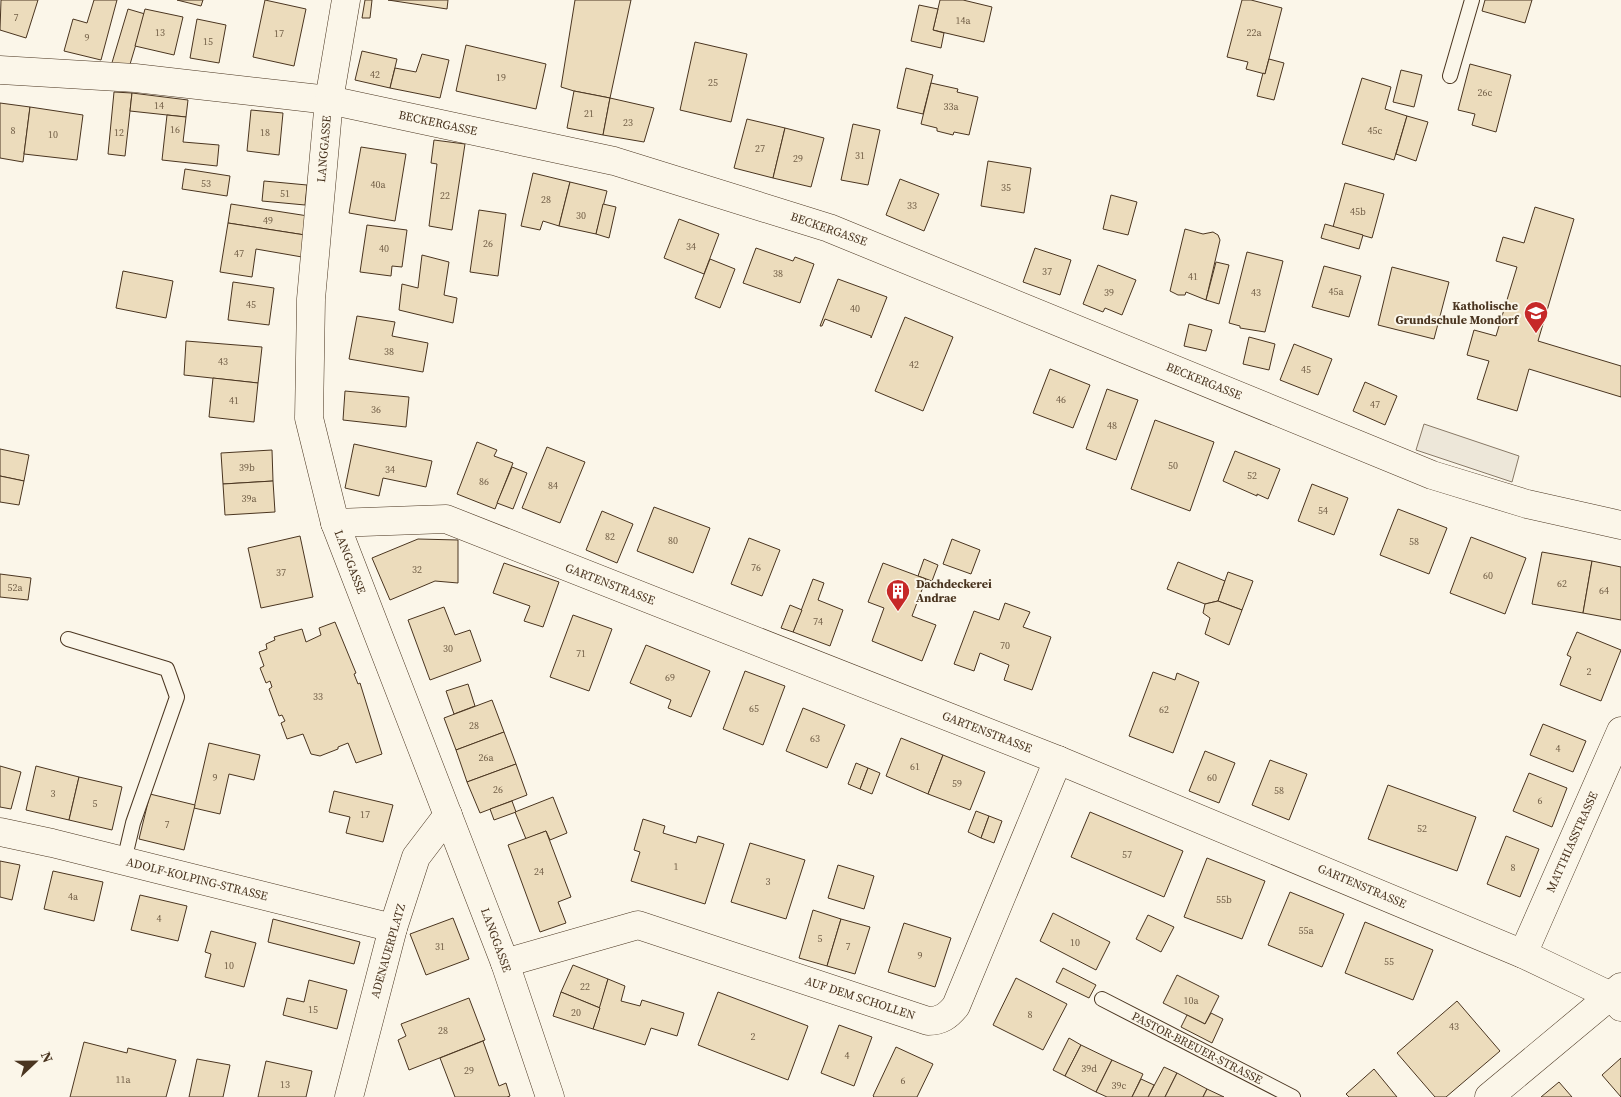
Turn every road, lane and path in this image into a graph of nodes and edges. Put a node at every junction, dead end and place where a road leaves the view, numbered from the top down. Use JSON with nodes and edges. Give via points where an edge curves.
{"nodes":[{"id":1,"x":346,"y":0,"type":"edge"},
{"id":2,"x":1472,"y":0,"type":"edge"},
{"id":3,"x":0,"y":70,"type":"edge"},
{"id":4,"x":1450,"y":76,"type":"dead end"},
{"id":5,"x":329,"y":100,"type":"junction"},
{"id":6,"x":335,"y":523,"type":"junction"},
{"id":7,"x":1621,"y":525,"type":"edge"},
{"id":8,"x":68,"y":639,"type":"dead end"},
{"id":9,"x":1621,"y":731,"type":"edge"},
{"id":10,"x":1058,"y":760,"type":"junction"},
{"id":11,"x":448,"y":815,"type":"junction"},
{"id":12,"x":0,"y":832,"type":"edge"},
{"id":13,"x":124,"y":861,"type":"junction"},
{"id":14,"x":393,"y":928,"type":"junction"},
{"id":15,"x":1524,"y":954,"type":"junction"},
{"id":16,"x":505,"y":963,"type":"junction"},
{"id":17,"x":1618,"y":997,"type":"edge"},
{"id":18,"x":1102,"y":999,"type":"dead end"},
{"id":19,"x":349,"y":1097,"type":"edge"},
{"id":20,"x":550,"y":1097,"type":"edge"},
{"id":21,"x":1293,"y":1097,"type":"edge"},
{"id":22,"x":1489,"y":1097,"type":"edge"}],
"edges":[{"from":1,"to":5,"type":"street","name":"LANGGASSE"},
{"from":2,"to":4,"type":"lane"},
{"from":3,"to":5,"type":"street","name":"BECKERGASSE","via":[[135,78]]},
{"from":5,"to":6,"type":"street","name":"LANGGASSE","via":[[310,299],[309,418]]},
{"from":5,"to":7,"type":"street","name":"BECKERGASSE","via":[[614,161],[829,228],[1432,475],[1527,504]]},
{"from":6,"to":10,"type":"street","name":"GARTENSTRASSE","via":[[446,519]]},
{"from":6,"to":11,"type":"street","name":"LANGGASSE"},
{"from":8,"to":13,"type":"lane","via":[[167,669],[177,697],[133,823]]},
{"from":9,"to":15,"type":"street","name":"MATTHIASSTRASSE"},
{"from":10,"to":15,"type":"street","name":"GARTENSTRASSE"},
{"from":10,"to":16,"type":"street","name":"AUF DEM SCHOLLEN","via":[[956,1006],[938,1021],[928,1021],[638,926]]},
{"from":11,"to":14,"type":"street","name":"ADENAUERPLATZ","via":[[416,857]]},
{"from":11,"to":16,"type":"street","name":"LANGGASSE"},
{"from":12,"to":13,"type":"street","name":"ADOLF-KOLPING-STRASSE"},
{"from":13,"to":14,"type":"street","name":"ADOLF-KOLPING-STRASSE"},
{"from":14,"to":19,"type":"street","name":"ADENAUERPLATZ"},
{"from":15,"to":17,"type":"street","name":"GARTENSTRASSE"},
{"from":16,"to":20,"type":"street","name":"LANGGASSE"},
{"from":17,"to":22,"type":"street"},
{"from":18,"to":21,"type":"lane","name":"PASTOR-BREUER-STRASSE"}]}
